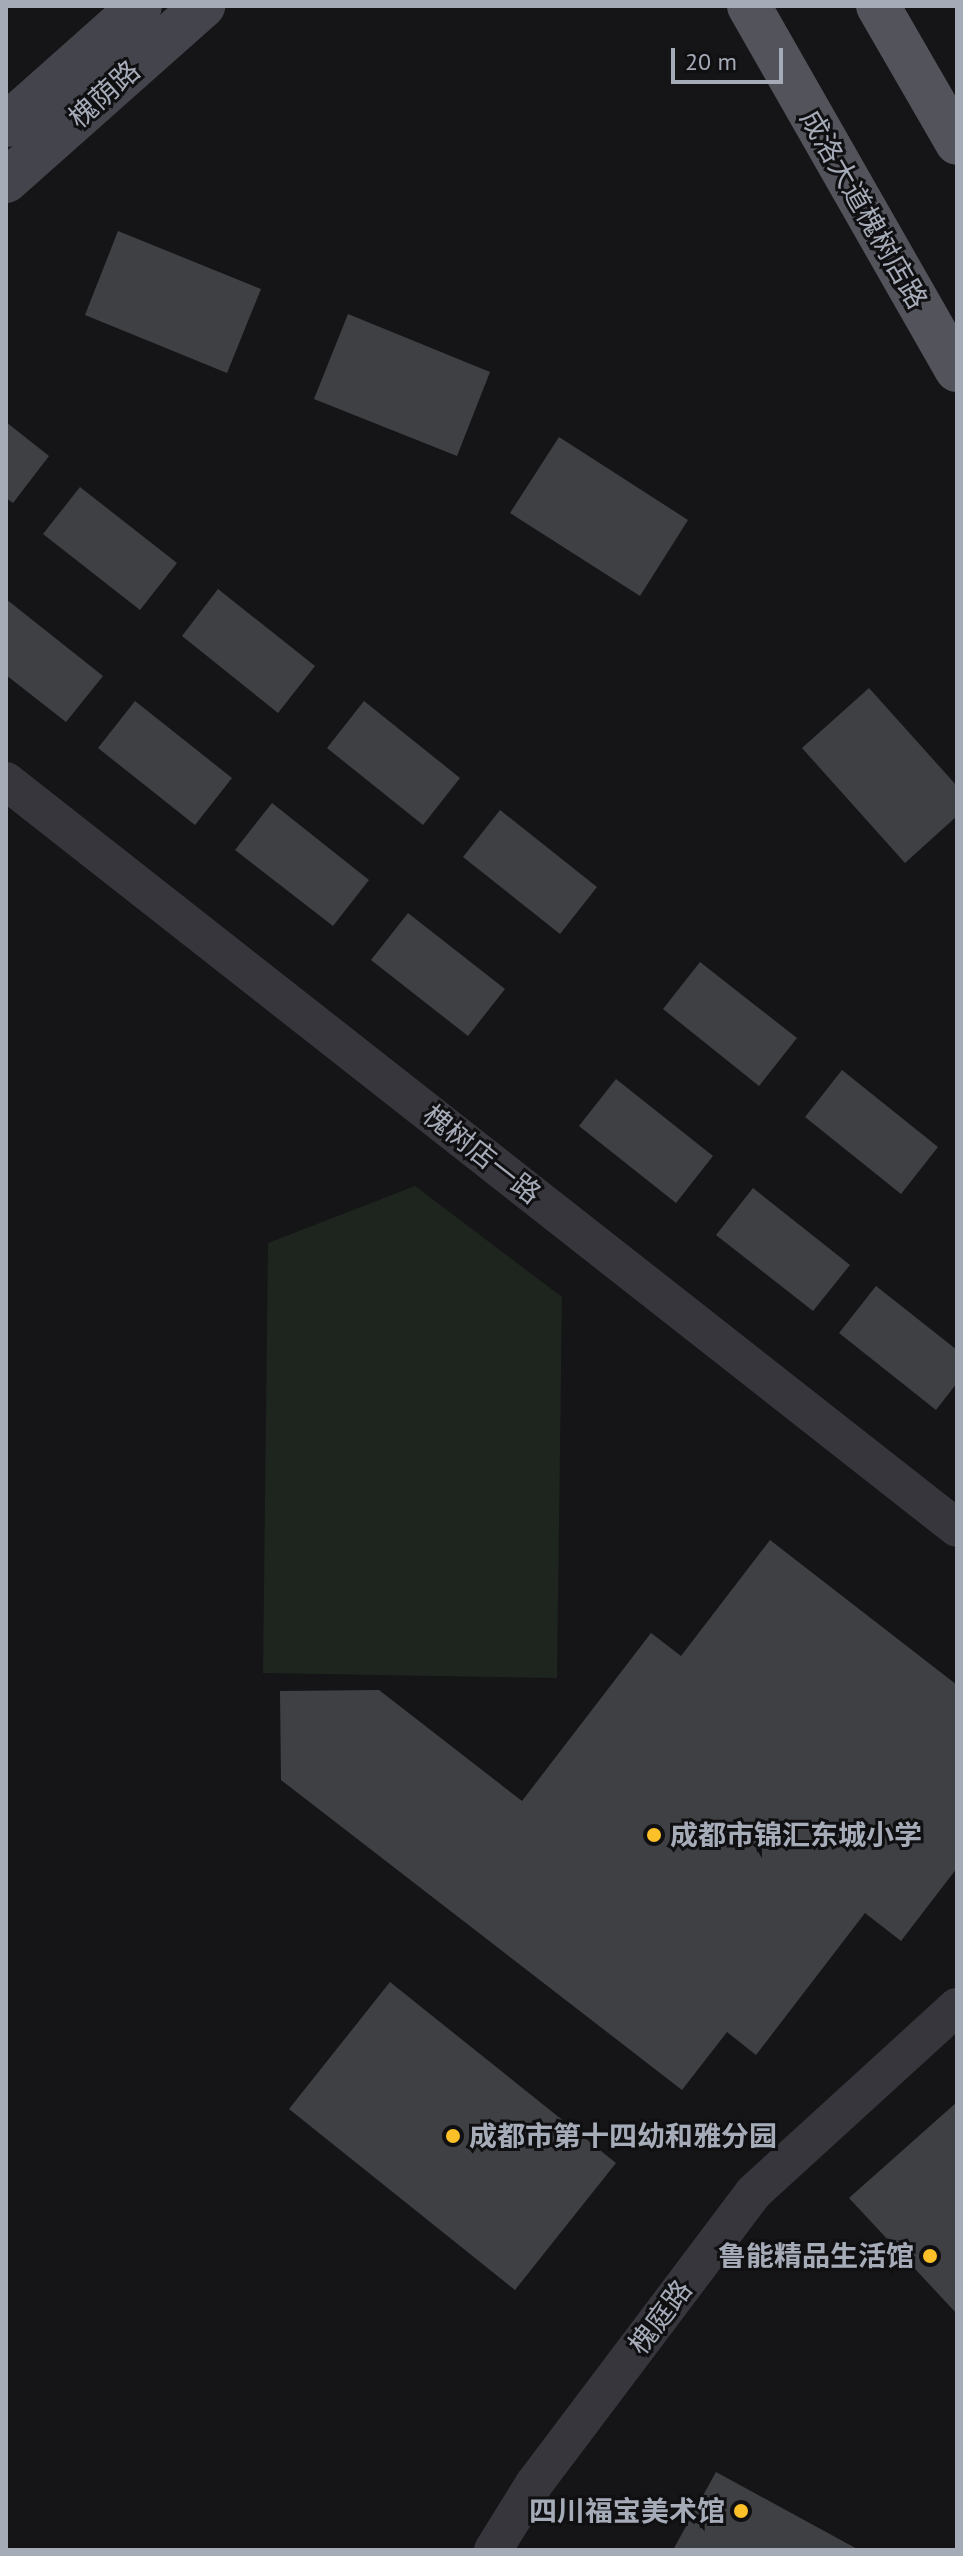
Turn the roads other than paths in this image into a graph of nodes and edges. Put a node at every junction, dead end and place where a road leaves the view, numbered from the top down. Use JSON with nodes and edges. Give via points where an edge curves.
{"nodes":[{"id":1,"x":140,"y":6,"type":"edge"},
{"id":2,"x":203,"y":6,"type":"edge"},
{"id":3,"x":749,"y":6,"type":"edge"},
{"id":4,"x":878,"y":6,"type":"edge"},
{"id":5,"x":6,"y":125,"type":"edge"},
{"id":6,"x":957,"y":143,"type":"edge"},
{"id":7,"x":6,"y":181,"type":"edge"},
{"id":8,"x":957,"y":370,"type":"edge"},
{"id":9,"x":6,"y":781,"type":"edge"},
{"id":10,"x":957,"y":1528,"type":"edge"},
{"id":11,"x":957,"y":2007,"type":"edge"},
{"id":12,"x":493,"y":2550,"type":"edge"}],
"edges":[{"from":1,"to":5,"type":"main road","name":"槐荫路"},
{"from":2,"to":7,"type":"main road","name":"槐荫路"},
{"from":3,"to":8,"type":"main road","name":"成洛大道槐树店路"},
{"from":4,"to":6,"type":"main road"},
{"from":9,"to":10,"type":"street","name":"槐树店一路"},
{"from":11,"to":12,"type":"street","name":"槐庭路","via":[[753,2193],[534,2484]]}]}
